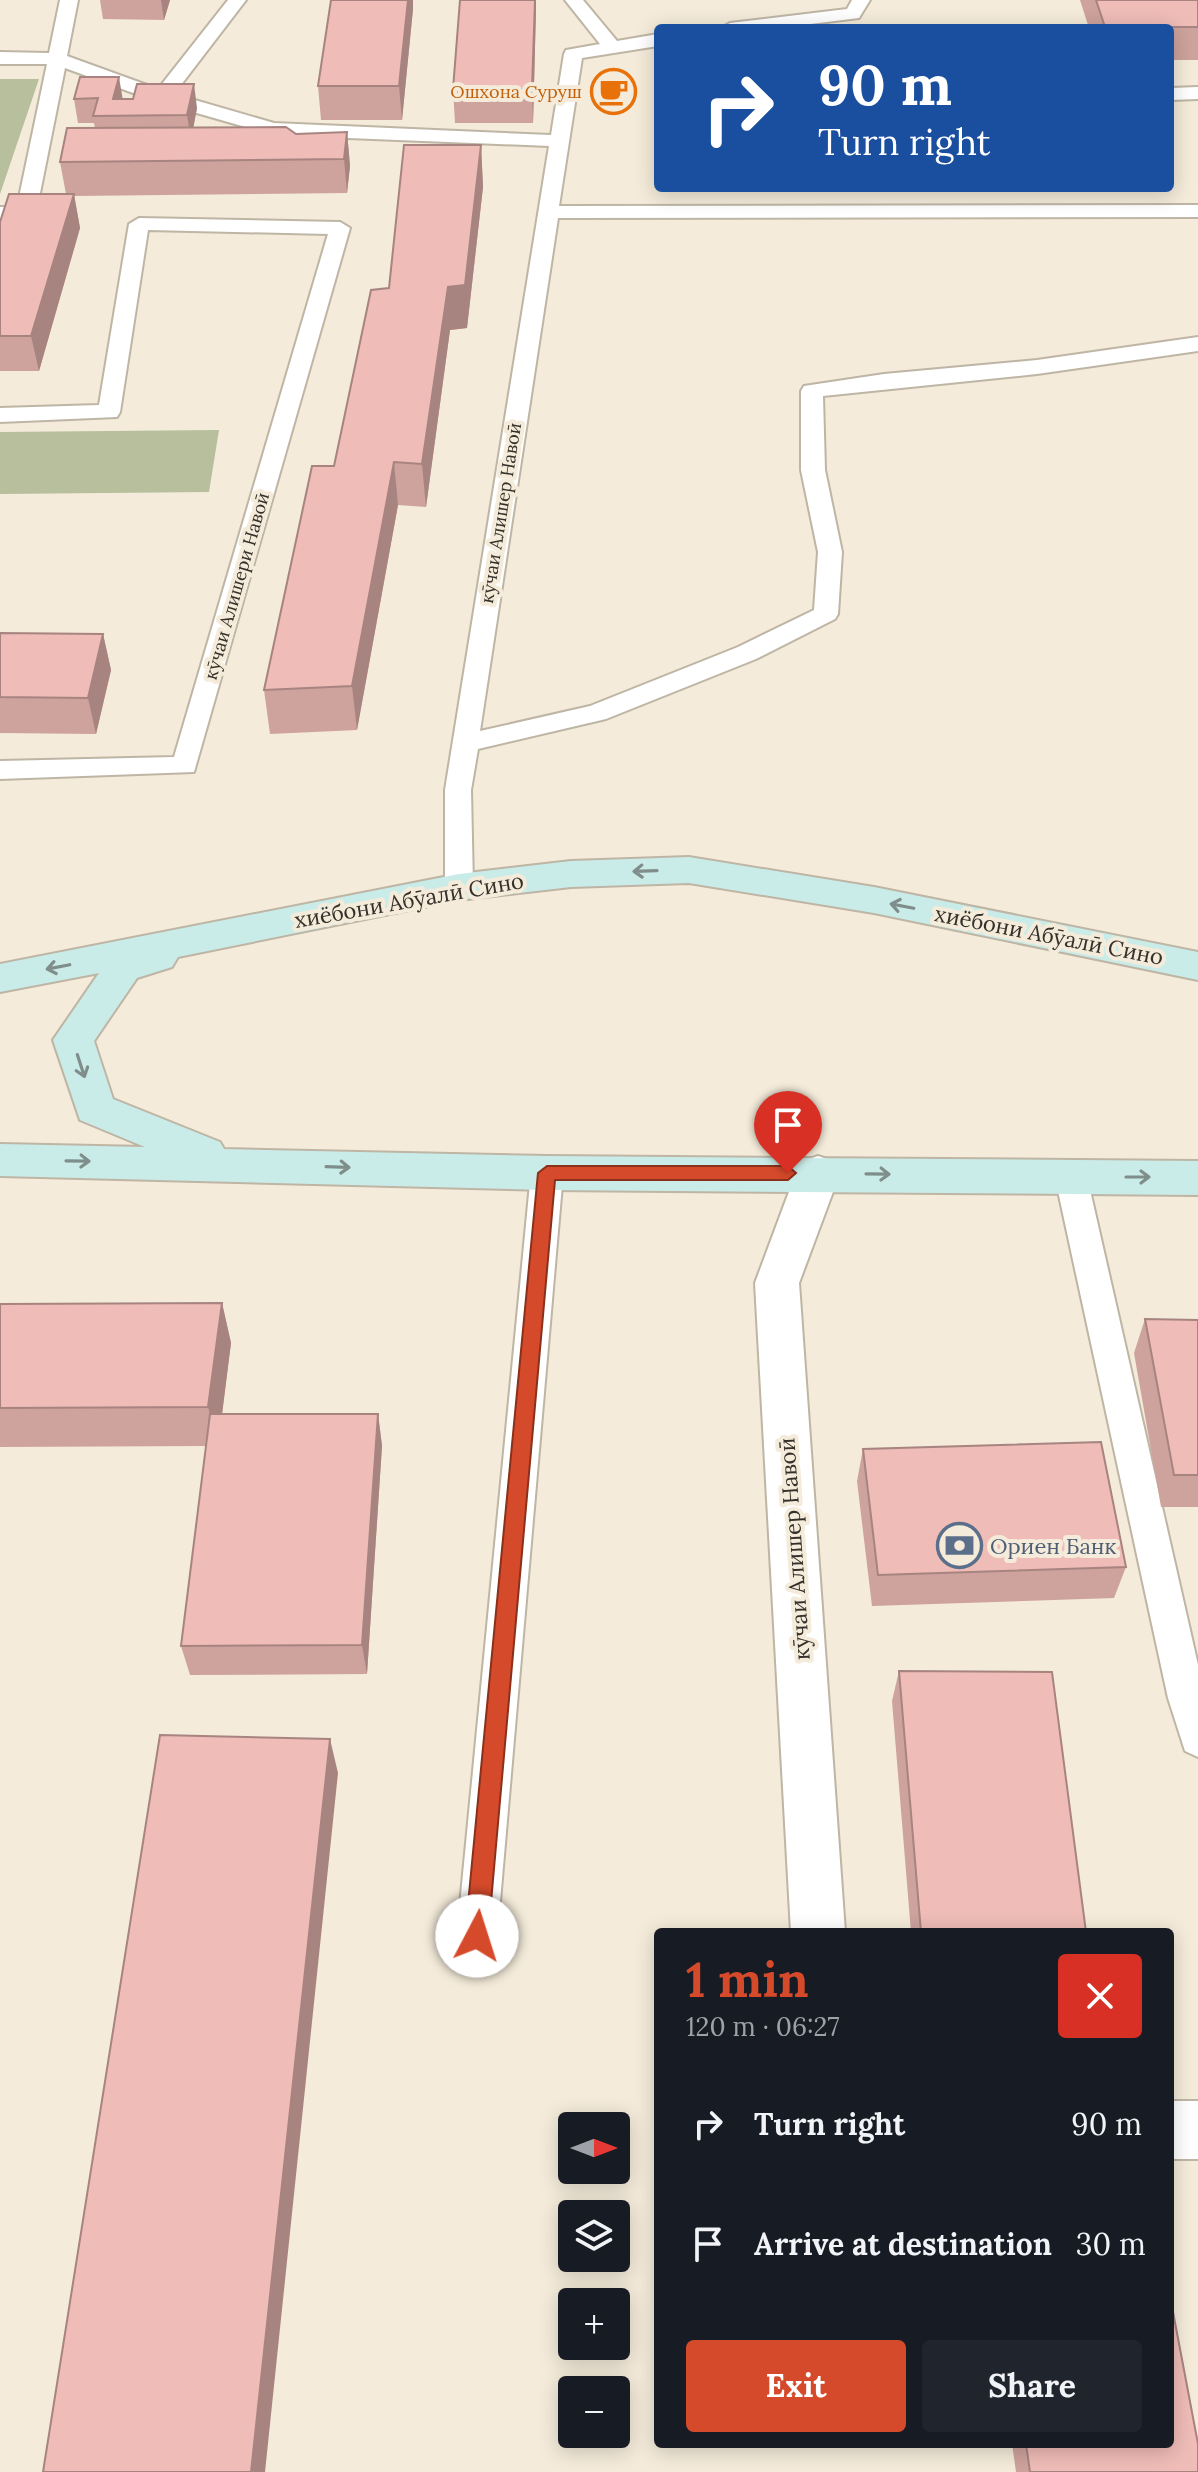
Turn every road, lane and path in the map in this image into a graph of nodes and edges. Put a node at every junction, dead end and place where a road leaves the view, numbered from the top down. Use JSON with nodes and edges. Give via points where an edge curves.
{"nodes":[{"id":1,"x":69,"y":0,"type":"edge"},
{"id":2,"x":237,"y":0,"type":"edge"},
{"id":3,"x":574,"y":0,"type":"edge"},
{"id":4,"x":861,"y":0,"type":"edge"},
{"id":5,"x":759,"y":24,"type":"edge"},
{"id":6,"x":654,"y":41,"type":"edge"},
{"id":7,"x":613,"y":48,"type":"junction"},
{"id":8,"x":0,"y":58,"type":"edge"},
{"id":9,"x":57,"y":59,"type":"junction"},
{"id":10,"x":1198,"y":93,"type":"edge"},
{"id":11,"x":1174,"y":94,"type":"edge"},
{"id":12,"x":162,"y":97,"type":"junction"},
{"id":13,"x":558,"y":141,"type":"junction"},
{"id":14,"x":1198,"y":211,"type":"edge"},
{"id":15,"x":548,"y":212,"type":"junction"},
{"id":16,"x":0,"y":213,"type":"edge"},
{"id":17,"x":1198,"y":344,"type":"edge"},
{"id":18,"x":0,"y":415,"type":"edge"},
{"id":19,"x":465,"y":743,"type":"junction"},
{"id":20,"x":0,"y":770,"type":"edge"},
{"id":21,"x":459,"y":887,"type":"junction"},
{"id":22,"x":221,"y":935,"type":"junction"},
{"id":23,"x":1193,"y":968,"type":"edge"},
{"id":24,"x":0,"y":978,"type":"edge"},
{"id":25,"x":0,"y":1160,"type":"edge"},
{"id":26,"x":230,"y":1164,"type":"junction"},
{"id":27,"x":547,"y":1173,"type":"junction"},
{"id":28,"x":818,"y":1173,"type":"junction"},
{"id":29,"x":1071,"y":1177,"type":"junction"},
{"id":30,"x":1198,"y":1178,"type":"edge"},
{"id":31,"x":1192,"y":1698,"type":"edge"},
{"id":32,"x":1198,"y":1739,"type":"edge"},
{"id":33,"x":818,"y":1928,"type":"edge"},
{"id":34,"x":477,"y":1936,"type":"dead end"},
{"id":35,"x":1174,"y":2130,"type":"edge"},
{"id":36,"x":1198,"y":2130,"type":"edge"}],
"edges":[{"from":1,"to":9,"type":"lane"},
{"from":2,"to":12,"type":"lane"},
{"from":3,"to":7,"type":"lane"},
{"from":4,"to":5,"type":"lane","via":[[853,14]]},
{"from":6,"to":7,"type":"lane","name":"кӯчаи Алишер Навоӣ"},
{"from":7,"to":13,"type":"lane","name":"кӯчаи Алишер Навоӣ","via":[[573,54]]},
{"from":8,"to":9,"type":"lane"},
{"from":9,"to":12,"type":"lane"},
{"from":9,"to":16,"type":"lane","via":[[26,213]]},
{"from":10,"to":11,"type":"lane"},
{"from":12,"to":13,"type":"lane","via":[[273,129]]},
{"from":13,"to":15,"type":"lane","name":"кӯчаи Алишер Навоӣ"},
{"from":14,"to":15,"type":"lane"},
{"from":15,"to":19,"type":"lane","name":"кӯчаи Алишер Навоӣ"},
{"from":17,"to":19,"type":"lane","via":[[812,391],[813,470],[830,552],[826,614],[747,653],[597,713]]},
{"from":18,"to":20,"type":"lane","name":"кӯчаи Алишери Навоӣ","via":[[109,412],[139,224],[340,228],[185,766]]},
{"from":19,"to":21,"type":"lane","name":"кӯчаи Алишер Навоӣ","via":[[458,790]]},
{"from":21,"to":22,"type":"main road","name":"хиёбони Абӯалӣ Сино"},
{"from":23,"to":21,"type":"main road","name":"хиёбони Абӯалӣ Сино","one_way":true,"via":[[874,900],[689,870],[571,874]]},
{"from":22,"to":24,"type":"main road","name":"хиёбони Абӯалӣ Сино","one_way":true},
{"from":22,"to":26,"type":"main road","one_way":true,"via":[[123,968],[73,1040],[95,1109]]},
{"from":25,"to":26,"type":"main road","one_way":true},
{"from":26,"to":27,"type":"main road","one_way":true},
{"from":27,"to":28,"type":"main road"},
{"from":27,"to":34,"type":"lane"},
{"from":28,"to":29,"type":"main road","one_way":true},
{"from":28,"to":33,"type":"street","name":"кӯчаи Алишер Навоӣ","via":[[777,1283]]},
{"from":29,"to":30,"type":"main road","one_way":true},
{"from":29,"to":31,"type":"lane"},
{"from":31,"to":32,"type":"lane"},
{"from":35,"to":36,"type":"street"}]}
